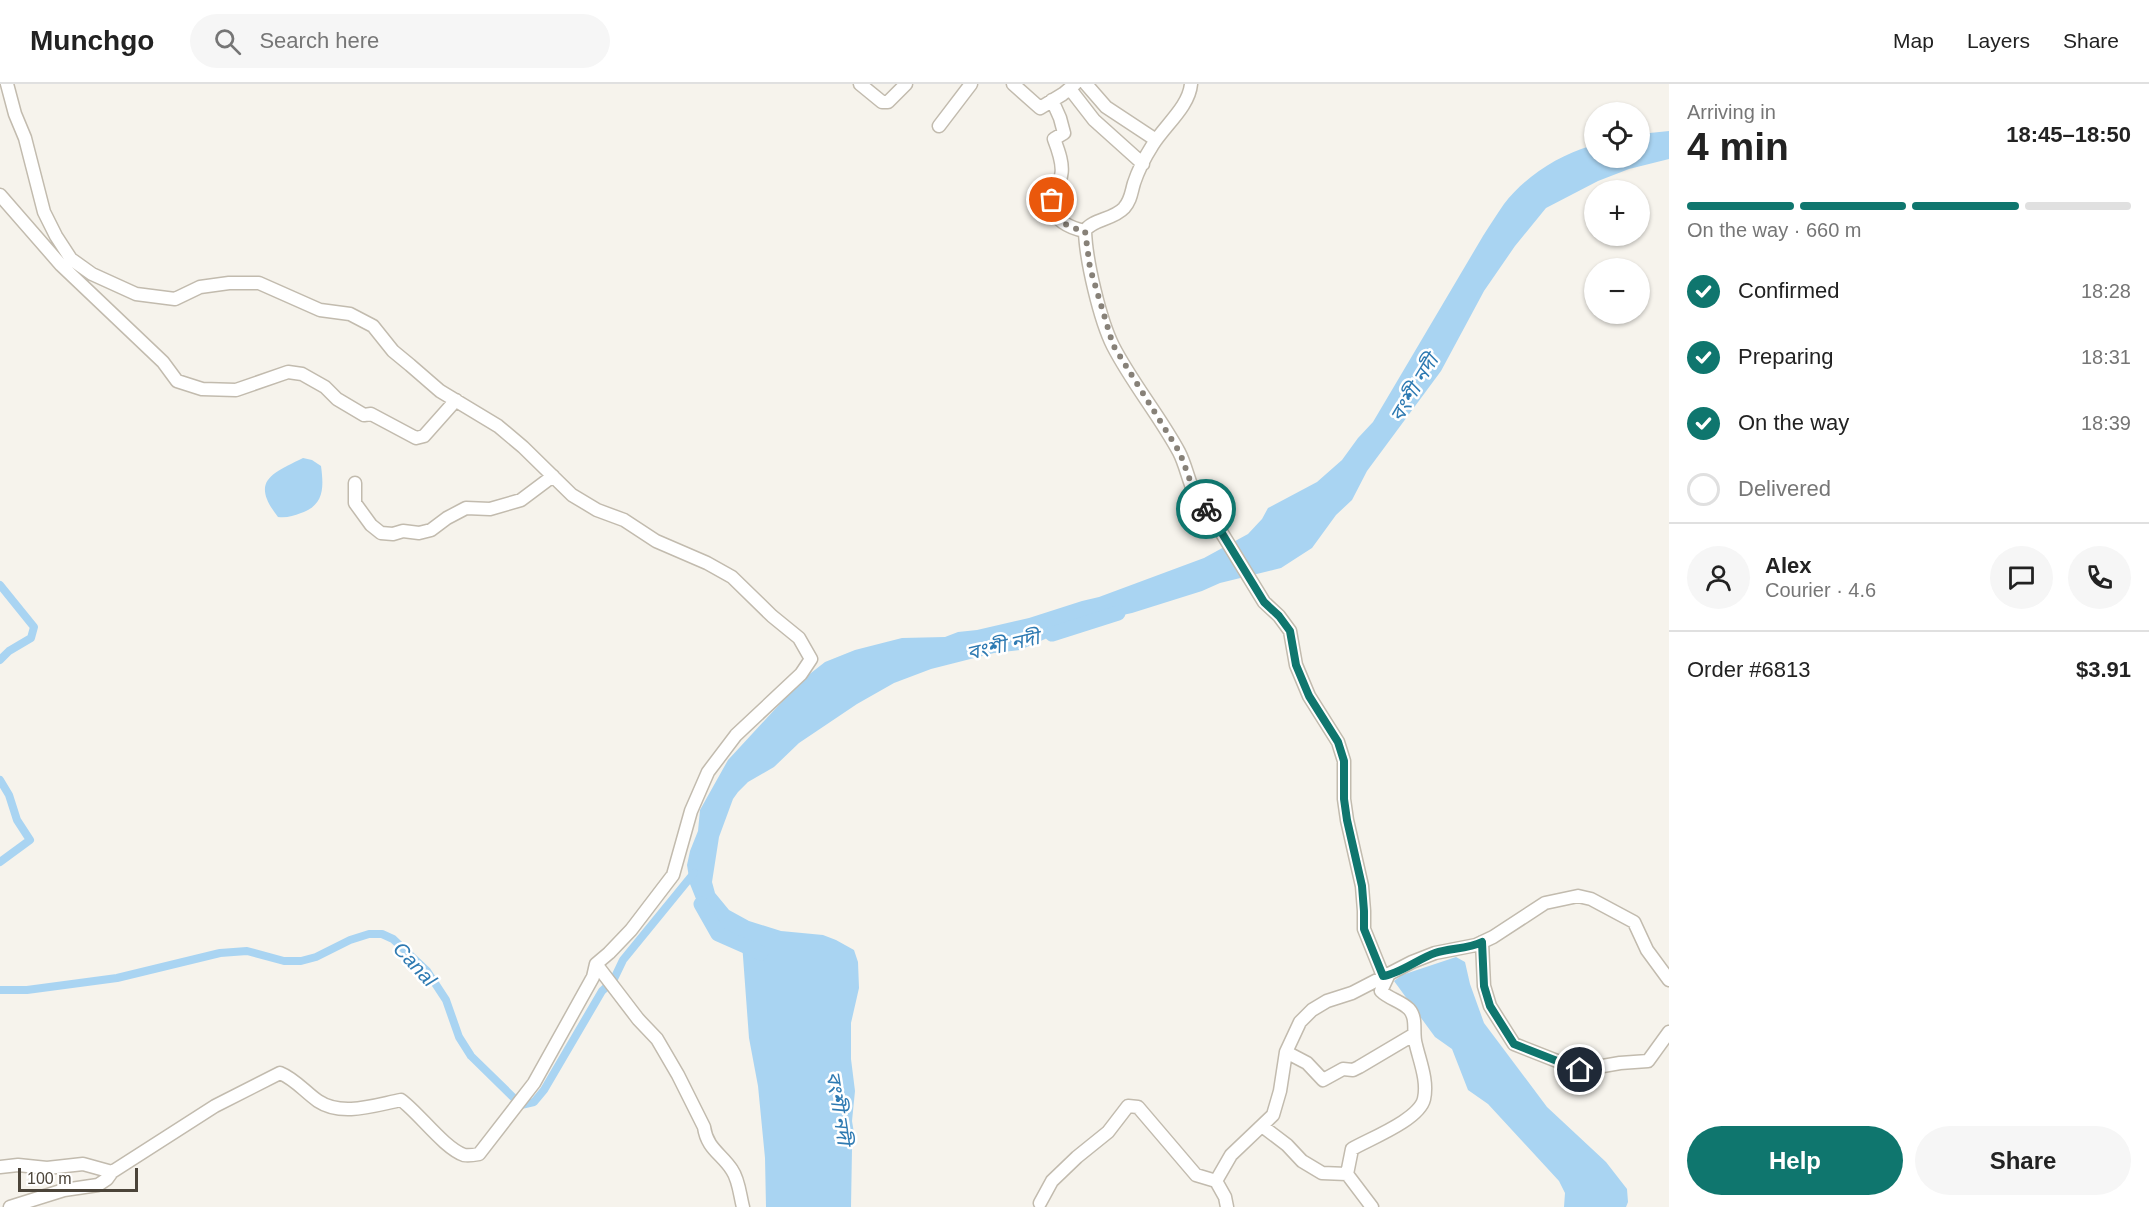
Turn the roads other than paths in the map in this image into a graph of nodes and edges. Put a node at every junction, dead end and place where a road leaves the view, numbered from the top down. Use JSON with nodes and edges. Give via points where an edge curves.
{"nodes":[{"id":1,"x":7,"y":84,"type":"edge"},
{"id":2,"x":860,"y":84,"type":"edge"},
{"id":3,"x":906,"y":84,"type":"edge"},
{"id":4,"x":971,"y":84,"type":"edge"},
{"id":5,"x":1013,"y":84,"type":"edge"},
{"id":6,"x":1086,"y":84,"type":"edge"},
{"id":7,"x":1191,"y":84,"type":"edge"},
{"id":8,"x":1072,"y":86,"type":"edge"},
{"id":9,"x":1052,"y":100,"type":"junction"},
{"id":10,"x":939,"y":126,"type":"dead end"},
{"id":11,"x":1156,"y":140,"type":"junction"},
{"id":12,"x":1143,"y":164,"type":"junction"},
{"id":13,"x":0,"y":195,"type":"edge"},
{"id":14,"x":1085,"y":231,"type":"junction"},
{"id":15,"x":456,"y":400,"type":"junction"},
{"id":16,"x":553,"y":476,"type":"junction"},
{"id":17,"x":355,"y":483,"type":"dead end"},
{"id":18,"x":1482,"y":942,"type":"junction"},
{"id":19,"x":596,"y":964,"type":"junction"},
{"id":20,"x":1385,"y":976,"type":"junction"},
{"id":21,"x":1669,"y":980,"type":"edge"},
{"id":22,"x":1669,"y":1032,"type":"edge"},
{"id":23,"x":1413,"y":1035,"type":"junction"},
{"id":24,"x":1286,"y":1052,"type":"junction"},
{"id":25,"x":1262,"y":1126,"type":"junction"},
{"id":26,"x":0,"y":1167,"type":"edge"},
{"id":27,"x":112,"y":1172,"type":"junction"},
{"id":28,"x":1347,"y":1174,"type":"junction"},
{"id":29,"x":1216,"y":1181,"type":"junction"},
{"id":30,"x":1040,"y":1203,"type":"dead end"},
{"id":31,"x":10,"y":1207,"type":"edge"},
{"id":32,"x":743,"y":1207,"type":"edge"},
{"id":33,"x":1227,"y":1207,"type":"edge"},
{"id":34,"x":1372,"y":1207,"type":"edge"}],
"edges":[{"from":1,"to":15,"type":"street","via":[[44,212],[71,259],[92,274],[136,294],[175,299],[200,287],[229,282],[259,283],[320,309],[350,314],[373,326],[393,351]]},
{"from":2,"to":3,"type":"street","via":[[882,102],[888,102]]},
{"from":4,"to":10,"type":"street"},
{"from":5,"to":9,"type":"street","via":[[1037,107]]},
{"from":6,"to":11,"type":"street","via":[[1106,107]]},
{"from":7,"to":11,"type":"street","via":[[1179,110]]},
{"from":8,"to":9,"type":"street"},
{"from":8,"to":12,"type":"street","via":[[1094,120]]},
{"from":9,"to":14,"type":"street","via":[[1064,133],[1054,139],[1064,170],[1049,205],[1056,218]]},
{"from":11,"to":12,"type":"street"},
{"from":12,"to":14,"type":"street","via":[[1130,200],[1114,217],[1088,226]]},
{"from":13,"to":15,"type":"street","via":[[61,265],[164,362],[177,381],[202,389],[236,390],[288,372],[302,374],[364,415],[371,414],[416,438],[424,436]]},
{"from":14,"to":20,"type":"street","via":[[1090,268],[1113,345],[1180,453],[1203,508],[1264,602],[1290,631],[1296,665],[1309,696],[1338,742],[1344,761],[1347,820],[1362,886],[1364,929]]},
{"from":15,"to":16,"type":"street","via":[[498,426]]},
{"from":16,"to":17,"type":"street","via":[[521,500],[490,509],[466,508],[431,530],[393,534],[371,525],[355,503]]},
{"from":16,"to":19,"type":"street","via":[[572,495],[597,510],[624,520],[656,541],[732,577],[799,638],[811,659],[801,674],[736,735],[708,772],[691,811],[673,875],[631,930]]},
{"from":18,"to":20,"type":"street","via":[[1435,953]]},
{"from":18,"to":21,"type":"street","via":[[1545,903],[1578,896],[1634,922],[1647,951]]},
{"from":18,"to":22,"type":"street","via":[[1484,986],[1490,1006],[1514,1044],[1580,1070],[1648,1061]]},
{"from":19,"to":27,"type":"street","via":[[593,977],[534,1083],[479,1154],[464,1155],[401,1100],[343,1109],[330,1107],[280,1073],[215,1106]]},
{"from":19,"to":32,"type":"street","via":[[657,1039],[704,1127],[705,1136],[733,1171]]},
{"from":20,"to":23,"type":"street","via":[[1381,992],[1409,1009]]},
{"from":20,"to":24,"type":"street","via":[[1312,1010],[1300,1022]]},
{"from":23,"to":24,"type":"street","via":[[1359,1067],[1343,1069],[1323,1080],[1307,1063]]},
{"from":23,"to":28,"type":"street","via":[[1423,1068],[1424,1101],[1381,1136],[1352,1149]]},
{"from":24,"to":25,"type":"street","via":[[1278,1101],[1273,1115]]},
{"from":25,"to":28,"type":"street","via":[[1322,1173]]},
{"from":25,"to":29,"type":"street","via":[[1231,1155]]},
{"from":26,"to":27,"type":"street","via":[[83,1164]]},
{"from":27,"to":31,"type":"street","via":[[98,1185],[64,1190]]},
{"from":28,"to":34,"type":"street"},
{"from":29,"to":30,"type":"street","via":[[1196,1175],[1138,1107],[1128,1106],[1108,1132],[1052,1181]]},
{"from":29,"to":33,"type":"street"}]}
